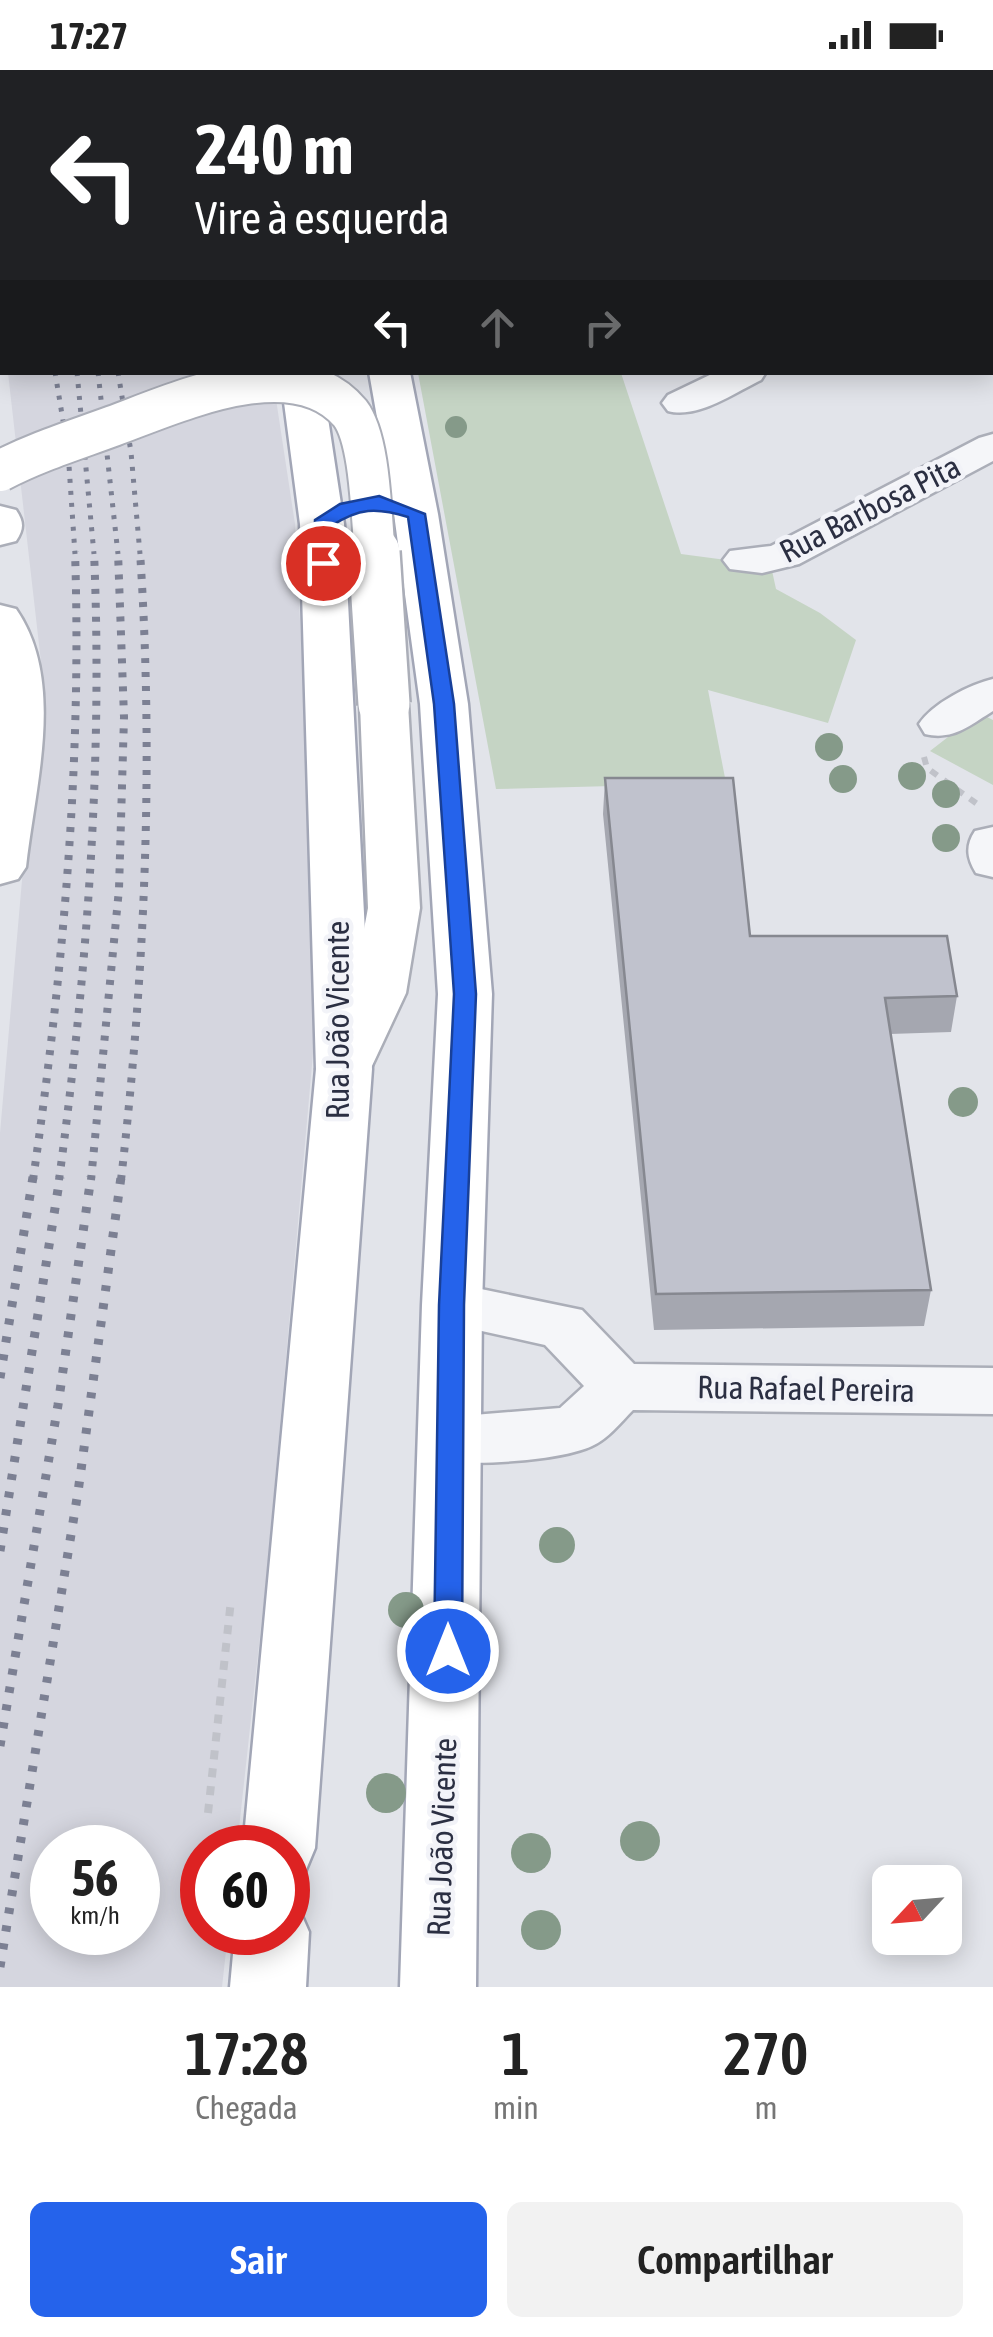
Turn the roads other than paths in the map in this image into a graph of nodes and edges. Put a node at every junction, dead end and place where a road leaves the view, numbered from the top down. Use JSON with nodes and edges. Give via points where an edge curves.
{"nodes":[{"id":1,"x":301,"y":375,"type":"edge"},
{"id":2,"x":390,"y":375,"type":"edge"},
{"id":3,"x":742,"y":375,"type":"edge"},
{"id":4,"x":230,"y":381,"type":"edge"},
{"id":5,"x":681,"y":403,"type":"dead end"},
{"id":6,"x":993,"y":446,"type":"edge"},
{"id":7,"x":0,"y":471,"type":"edge"},
{"id":8,"x":416,"y":514,"type":"junction"},
{"id":9,"x":0,"y":518,"type":"edge"},
{"id":10,"x":322,"y":524,"type":"junction"},
{"id":11,"x":0,"y":532,"type":"edge"},
{"id":12,"x":744,"y":560,"type":"dead end"},
{"id":13,"x":0,"y":619,"type":"edge"},
{"id":14,"x":993,"y":692,"type":"edge"},
{"id":15,"x":940,"y":724,"type":"road end"},
{"id":16,"x":0,"y":867,"type":"edge"},
{"id":17,"x":344,"y":1069,"type":"junction"},
{"id":18,"x":452,"y":1305,"type":"junction"},
{"id":19,"x":620,"y":1386,"type":"junction"},
{"id":20,"x":993,"y":1390,"type":"edge"},
{"id":21,"x":449,"y":1441,"type":"junction"},
{"id":22,"x":281,"y":1825,"type":"edge"},
{"id":23,"x":270,"y":1955,"type":"edge"},
{"id":24,"x":268,"y":1987,"type":"edge"},
{"id":25,"x":438,"y":1987,"type":"edge"}],
"edges":[{"from":1,"to":10,"type":"main road","name":"Rua João Vicente"},
{"from":2,"to":8,"type":"main road","name":"Rua João Vicente"},
{"from":3,"to":5,"type":"street"},
{"from":4,"to":7,"type":"main road","bridge":true},
{"from":4,"to":17,"type":"main road","bridge":true,"via":[[300,387],[334,399],[353,416],[364,450],[394,908],[379,994]]},
{"from":6,"to":12,"type":"street","name":"Rua Barbosa Pita","via":[[785,556]]},
{"from":8,"to":10,"type":"main road","via":[[364,502]]},
{"from":8,"to":18,"type":"main road","name":"Rua João Vicente","via":[[444,704],[465,994]]},
{"from":9,"to":11,"type":"main road"},
{"from":10,"to":17,"type":"main road","name":"Rua João Vicente"},
{"from":13,"to":16,"type":"main road","via":[[22,693]]},
{"from":14,"to":15,"type":"street"},
{"from":17,"to":22,"type":"main road","name":"Rua João Vicente"},
{"from":18,"to":19,"type":"street","via":[[562,1326]]},
{"from":18,"to":21,"type":"main road","name":"Rua João Vicente"},
{"from":19,"to":20,"type":"street","name":"Rua Rafael Pereira"},
{"from":19,"to":21,"type":"street","via":[[568,1432]]},
{"from":21,"to":25,"type":"main road","name":"Rua João Vicente"},
{"from":23,"to":24,"type":"main road"}]}
